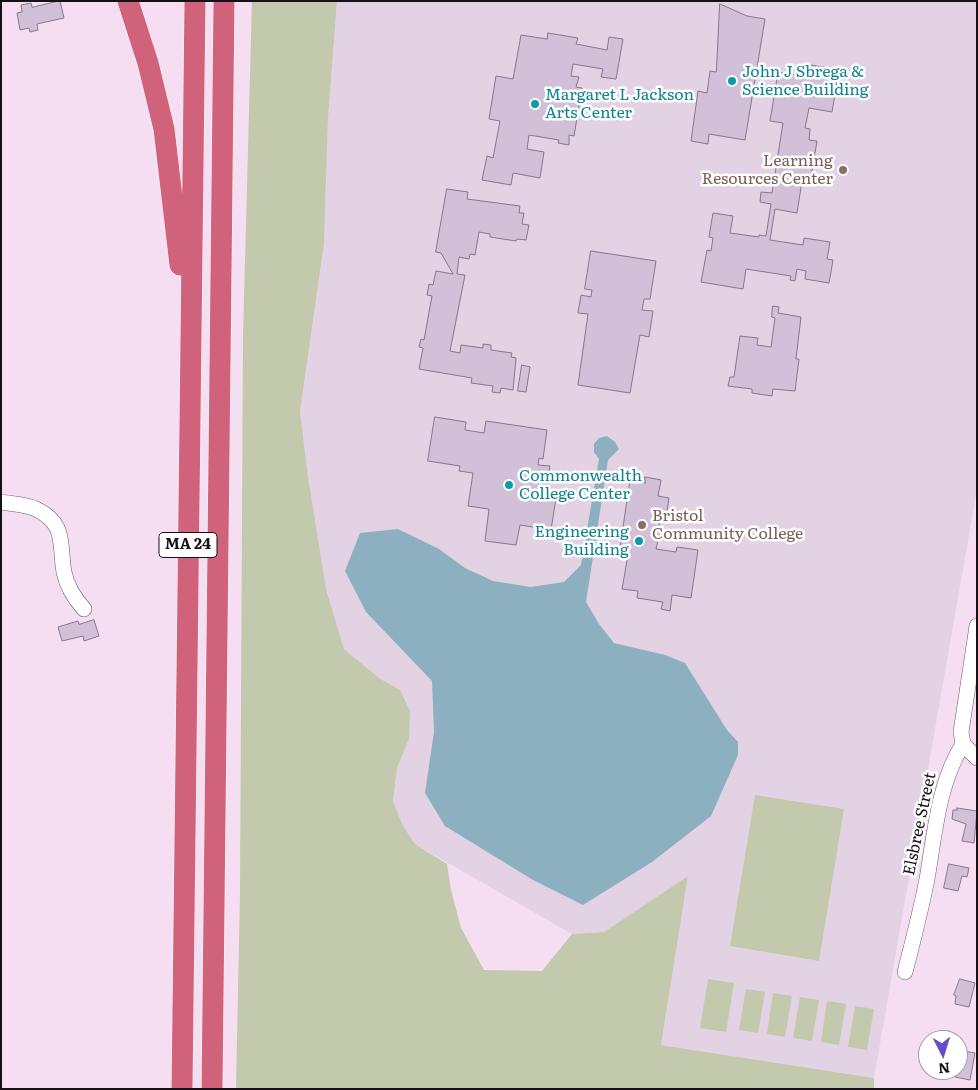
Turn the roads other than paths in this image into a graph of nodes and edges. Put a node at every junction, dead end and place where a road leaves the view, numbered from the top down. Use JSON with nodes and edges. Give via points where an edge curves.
{"nodes":[{"id":1,"x":128,"y":1,"type":"edge"},
{"id":2,"x":195,"y":1,"type":"edge"},
{"id":3,"x":224,"y":1,"type":"edge"},
{"id":4,"x":190,"y":415,"type":"junction"},
{"id":5,"x":1,"y":502,"type":"edge"},
{"id":6,"x":84,"y":609,"type":"dead end"},
{"id":7,"x":977,"y":626,"type":"edge"},
{"id":8,"x":963,"y":744,"type":"junction"},
{"id":9,"x":977,"y":758,"type":"edge"},
{"id":10,"x":905,"y":972,"type":"dead end"},
{"id":11,"x":182,"y":1089,"type":"edge"},
{"id":12,"x":212,"y":1089,"type":"edge"}],
"edges":[{"from":1,"to":4,"type":"highway","via":[[151,76],[168,151],[183,298]]},
{"from":2,"to":4,"type":"highway","number":"MA 24"},
{"from":3,"to":12,"type":"highway","number":"MA 24"},
{"from":4,"to":11,"type":"highway","number":"MA 24"},
{"from":5,"to":6,"type":"street","via":[[35,508],[54,521],[62,540],[64,571],[72,594]]},
{"from":7,"to":8,"type":"street","via":[[961,726]]},
{"from":8,"to":9,"type":"street"},
{"from":8,"to":10,"type":"street","name":"Elsbree Street","via":[[951,765],[942,794],[923,899]]}]}
